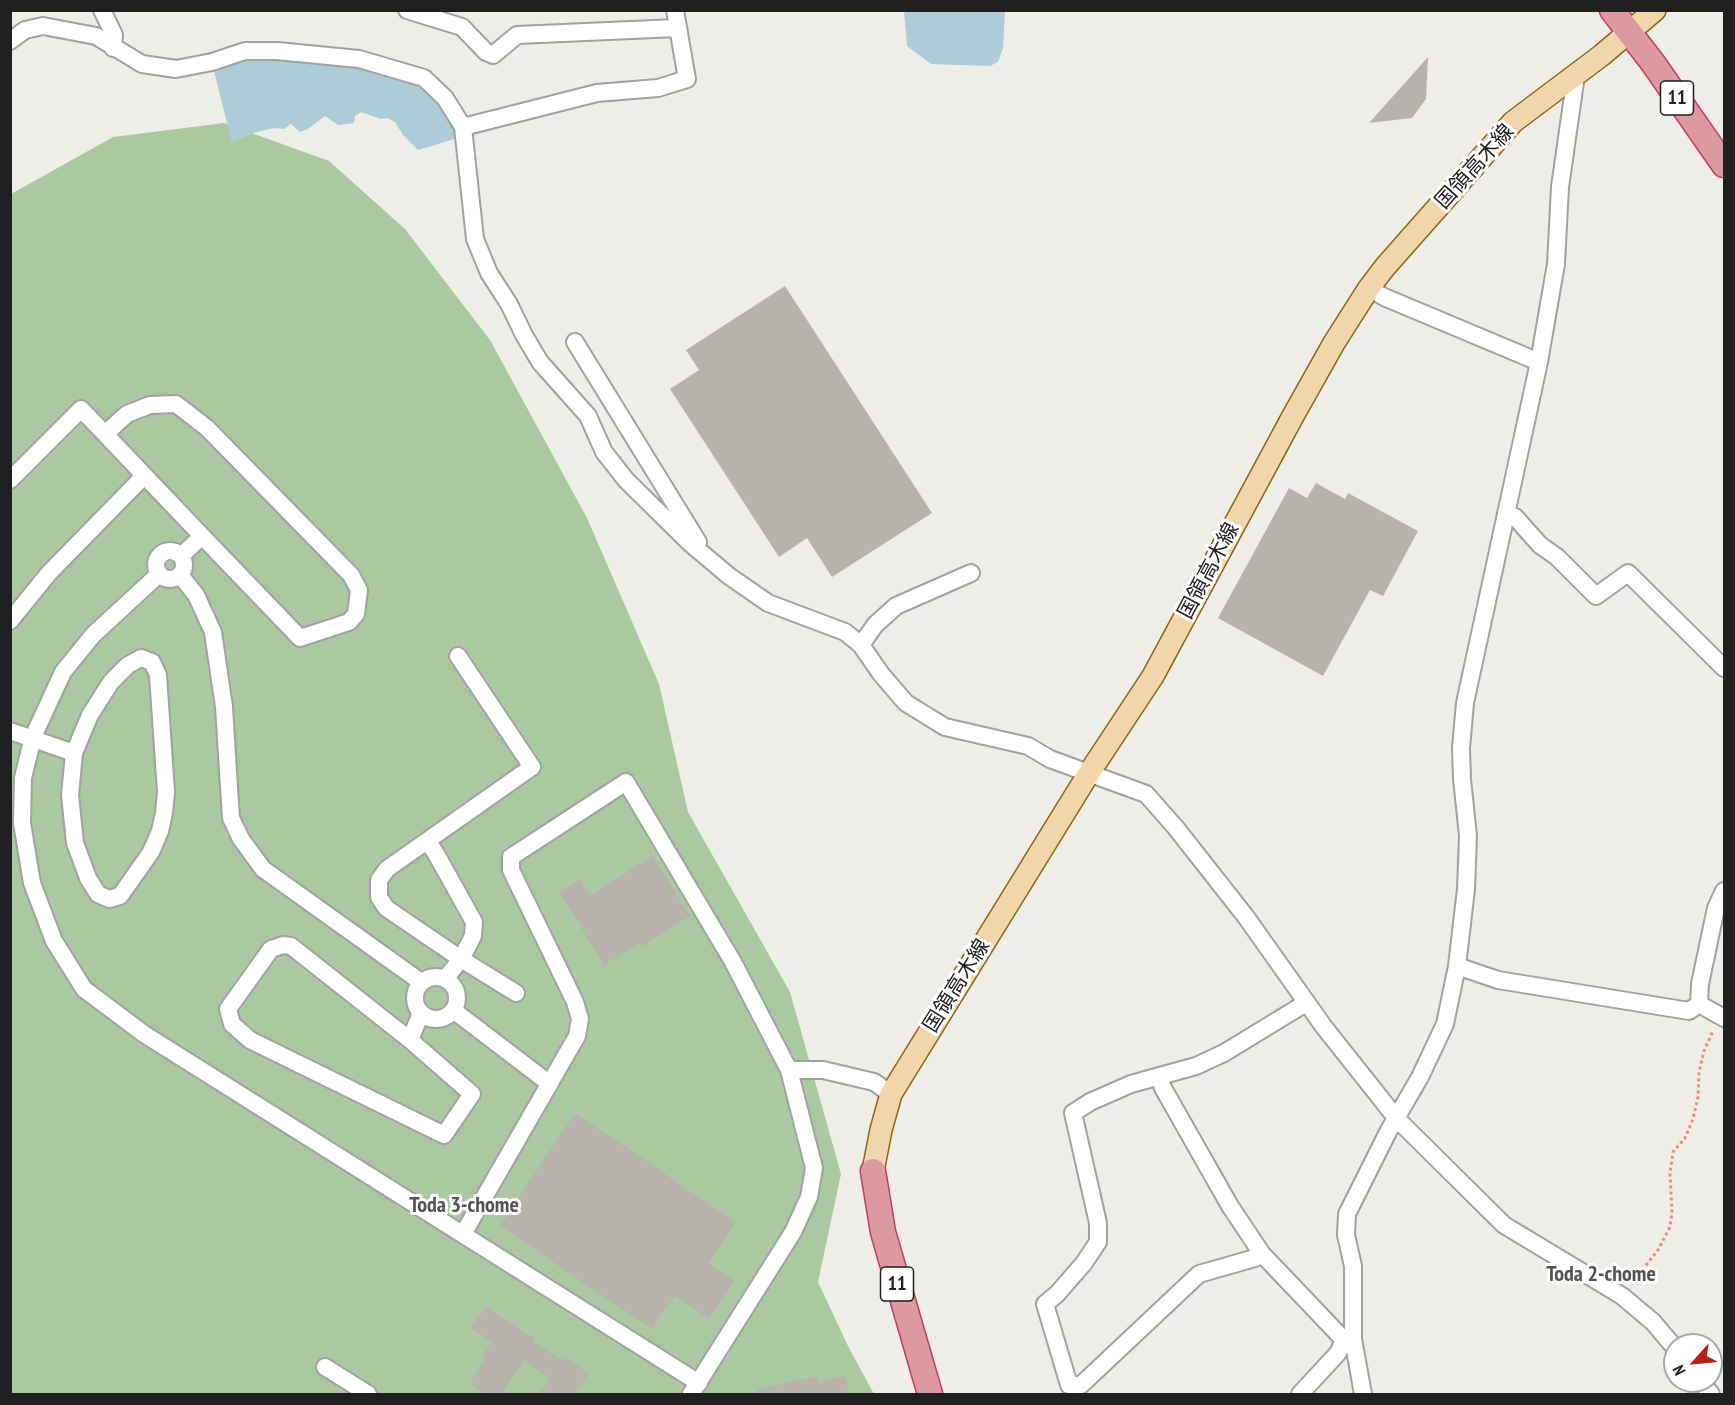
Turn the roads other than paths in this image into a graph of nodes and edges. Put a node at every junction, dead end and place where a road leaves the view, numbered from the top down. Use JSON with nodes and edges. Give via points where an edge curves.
{"nodes":[{"id":1,"x":102,"y":10,"type":"edge"},
{"id":2,"x":407,"y":10,"type":"edge"},
{"id":3,"x":675,"y":10,"type":"edge"},
{"id":4,"x":1612,"y":10,"type":"edge"},
{"id":5,"x":1655,"y":10,"type":"edge"},
{"id":6,"x":18,"y":27,"type":"edge"},
{"id":7,"x":677,"y":28,"type":"junction"},
{"id":8,"x":1630,"y":33,"type":"junction"},
{"id":9,"x":10,"y":41,"type":"edge"},
{"id":10,"x":113,"y":48,"type":"junction"},
{"id":11,"x":1576,"y":75,"type":"junction"},
{"id":12,"x":464,"y":127,"type":"junction"},
{"id":13,"x":1725,"y":165,"type":"edge"},
{"id":14,"x":1369,"y":288,"type":"junction"},
{"id":15,"x":575,"y":342,"type":"dead end"},
{"id":16,"x":1539,"y":362,"type":"junction"},
{"id":17,"x":105,"y":434,"type":"junction"},
{"id":18,"x":144,"y":476,"type":"junction"},
{"id":19,"x":10,"y":480,"type":"edge"},
{"id":20,"x":1506,"y":513,"type":"junction"},
{"id":21,"x":202,"y":536,"type":"junction"},
{"id":22,"x":181,"y":556,"type":"junction"},
{"id":23,"x":708,"y":558,"type":"junction"},
{"id":24,"x":971,"y":573,"type":"dead end"},
{"id":25,"x":158,"y":575,"type":"junction"},
{"id":26,"x":180,"y":575,"type":"junction"},
{"id":27,"x":10,"y":621,"type":"edge"},
{"id":28,"x":861,"y":645,"type":"junction"},
{"id":29,"x":458,"y":656,"type":"dead end"},
{"id":30,"x":1725,"y":668,"type":"edge"},
{"id":31,"x":10,"y":730,"type":"edge"},
{"id":32,"x":33,"y":737,"type":"junction"},
{"id":33,"x":74,"y":753,"type":"junction"},
{"id":34,"x":1089,"y":773,"type":"junction"},
{"id":35,"x":427,"y":841,"type":"junction"},
{"id":36,"x":1725,"y":891,"type":"edge"},
{"id":37,"x":461,"y":959,"type":"junction"},
{"id":38,"x":1457,"y":966,"type":"junction"},
{"id":39,"x":446,"y":980,"type":"junction"},
{"id":40,"x":421,"y":982,"type":"junction"},
{"id":41,"x":516,"y":993,"type":"dead end"},
{"id":42,"x":1306,"y":1003,"type":"junction"},
{"id":43,"x":1699,"y":1004,"type":"junction"},
{"id":44,"x":453,"y":1010,"type":"junction"},
{"id":45,"x":421,"y":1014,"type":"junction"},
{"id":46,"x":1723,"y":1017,"type":"edge"},
{"id":47,"x":410,"y":1040,"type":"junction"},
{"id":48,"x":789,"y":1070,"type":"junction"},
{"id":49,"x":1159,"y":1076,"type":"junction"},
{"id":50,"x":550,"y":1084,"type":"junction"},
{"id":51,"x":891,"y":1094,"type":"junction"},
{"id":52,"x":1397,"y":1119,"type":"junction"},
{"id":53,"x":873,"y":1171,"type":"joint"},
{"id":54,"x":463,"y":1234,"type":"junction"},
{"id":55,"x":1262,"y":1254,"type":"junction"},
{"id":56,"x":1663,"y":1334,"type":"edge"},
{"id":57,"x":1348,"y":1339,"type":"junction"},
{"id":58,"x":325,"y":1367,"type":"dead end"},
{"id":59,"x":695,"y":1389,"type":"edge"},
{"id":60,"x":1085,"y":1390,"type":"edge"},
{"id":61,"x":368,"y":1395,"type":"edge"},
{"id":62,"x":930,"y":1395,"type":"edge"},
{"id":63,"x":1300,"y":1395,"type":"edge"},
{"id":64,"x":1363,"y":1395,"type":"edge"}],
"edges":[{"from":1,"to":10,"type":"street","via":[[114,35]]},
{"from":2,"to":7,"type":"street","via":[[462,27],[493,55],[517,35]]},
{"from":3,"to":7,"type":"street"},
{"from":4,"to":8,"type":"highway","number":"11"},
{"from":5,"to":8,"type":"main road","name":"国領高木線"},
{"from":6,"to":9,"type":"street"},
{"from":6,"to":10,"type":"street","via":[[43,26],[96,36]]},
{"from":7,"to":12,"type":"street","via":[[687,79],[658,88],[597,93]]},
{"from":8,"to":11,"type":"main road","name":"国領高木線"},
{"from":8,"to":13,"type":"highway","number":"11"},
{"from":10,"to":12,"type":"street","via":[[142,64],[176,69],[245,51],[359,59],[424,78]]},
{"from":11,"to":14,"type":"main road","name":"国領高木線","via":[[1513,123]]},
{"from":11,"to":16,"type":"street","via":[[1560,187],[1556,264]]},
{"from":12,"to":23,"type":"street","via":[[476,239],[489,273],[524,335],[540,362],[588,416],[604,452],[626,480]]},
{"from":14,"to":16,"type":"street"},
{"from":14,"to":34,"type":"main road","name":"国領高木線","via":[[1293,416],[1153,676]]},
{"from":15,"to":23,"type":"street"},
{"from":16,"to":20,"type":"street"},
{"from":17,"to":18,"type":"street"},
{"from":17,"to":19,"type":"street","via":[[81,409]]},
{"from":17,"to":21,"type":"street","via":[[127,414],[150,405],[176,404],[207,428],[351,575],[359,590],[356,614],[349,622],[300,638]]},
{"from":18,"to":21,"type":"street"},
{"from":18,"to":27,"type":"street","via":[[49,573]]},
{"from":20,"to":30,"type":"street","via":[[1515,517],[1596,596],[1628,573]]},
{"from":20,"to":38,"type":"street","via":[[1465,703],[1461,748],[1468,837]]},
{"from":21,"to":22,"type":"street"},
{"from":22,"to":25,"type":"street","via":[[172,551],[162,553],[156,561]]},
{"from":22,"to":26,"type":"street","via":[[184,564]]},
{"from":23,"to":28,"type":"street","via":[[768,603],[845,632]]},
{"from":24,"to":28,"type":"street","via":[[896,606]]},
{"from":25,"to":26,"type":"street","via":[[172,580]]},
{"from":25,"to":32,"type":"street","via":[[93,635],[63,672]]},
{"from":26,"to":40,"type":"street","via":[[196,595],[213,632],[224,707],[231,818],[241,839],[263,869]]},
{"from":28,"to":34,"type":"street","via":[[906,703],[945,727],[1028,746]]},
{"from":29,"to":35,"type":"street","via":[[532,767]]},
{"from":31,"to":32,"type":"street"},
{"from":32,"to":33,"type":"street"},
{"from":32,"to":54,"type":"street","via":[[23,778],[22,824],[32,883],[54,941],[84,989],[144,1034]]},
{"from":33,"to":33,"type":"street","via":[[90,715],[111,682],[141,658],[152,662],[158,675],[164,813],[151,852],[120,896],[109,899],[98,894],[75,843],[70,795]]},
{"from":34,"to":42,"type":"street","via":[[1146,794],[1246,917]]},
{"from":34,"to":51,"type":"main road","name":"国領高木線"},
{"from":35,"to":37,"type":"street","via":[[474,922],[473,936]]},
{"from":35,"to":37,"type":"street","via":[[387,869],[379,880],[379,897],[386,908]]},
{"from":36,"to":43,"type":"street","via":[[1716,908]]},
{"from":37,"to":39,"type":"street"},
{"from":37,"to":41,"type":"street"},
{"from":38,"to":43,"type":"street","via":[[1498,980],[1689,1011]]},
{"from":38,"to":52,"type":"street","via":[[1445,1024]]},
{"from":39,"to":40,"type":"street","via":[[433,977]]},
{"from":39,"to":44,"type":"street","via":[[457,996]]},
{"from":40,"to":45,"type":"street","via":[[415,1001]]},
{"from":42,"to":49,"type":"street","via":[[1224,1053]]},
{"from":42,"to":52,"type":"street"},
{"from":43,"to":46,"type":"street"},
{"from":44,"to":45,"type":"street","via":[[435,1019]]},
{"from":44,"to":50,"type":"street"},
{"from":45,"to":47,"type":"street"},
{"from":47,"to":47,"type":"street","via":[[472,1094],[444,1135],[250,1041],[231,1024],[228,1009],[271,949],[291,946]]},
{"from":48,"to":50,"type":"street","via":[[733,962],[626,782],[511,857],[511,870],[580,1019],[577,1036]]},
{"from":48,"to":51,"type":"street","via":[[822,1070],[874,1082]]},
{"from":48,"to":59,"type":"street","via":[[814,1168],[808,1197],[793,1232]]},
{"from":49,"to":55,"type":"street"},
{"from":49,"to":60,"type":"street","via":[[1131,1084],[1073,1113],[1098,1223],[1098,1242],[1084,1263],[1045,1304],[1069,1385]]},
{"from":50,"to":54,"type":"street"},
{"from":51,"to":53,"type":"main road","name":"国領高木線"},
{"from":52,"to":56,"type":"street","via":[[1504,1225],[1622,1296]]},
{"from":52,"to":57,"type":"street","via":[[1347,1214],[1346,1235],[1353,1266]]},
{"from":53,"to":62,"type":"highway","number":"11","via":[[883,1232]]},
{"from":54,"to":59,"type":"street"},
{"from":55,"to":57,"type":"street"},
{"from":55,"to":60,"type":"street","via":[[1199,1274]]},
{"from":57,"to":63,"type":"street"},
{"from":57,"to":64,"type":"street"},
{"from":58,"to":61,"type":"street"}]}
